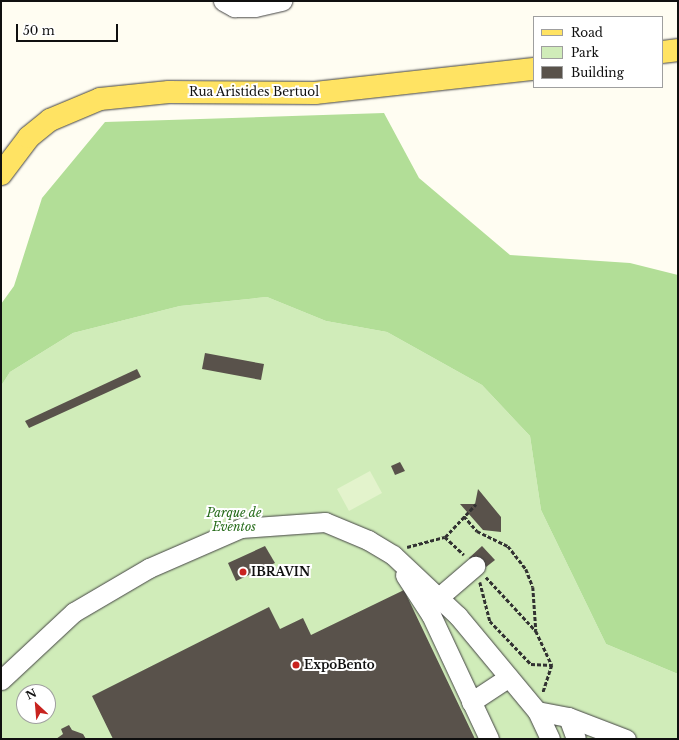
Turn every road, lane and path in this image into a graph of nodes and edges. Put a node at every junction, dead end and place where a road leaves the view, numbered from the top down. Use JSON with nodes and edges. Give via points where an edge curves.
{"nodes":[{"id":1,"x":223,"y":1,"type":"edge"},
{"id":2,"x":282,"y":1,"type":"edge"},
{"id":3,"x":678,"y":50,"type":"edge"},
{"id":4,"x":663,"y":52,"type":"edge"},
{"id":5,"x":533,"y":69,"type":"edge"},
{"id":6,"x":1,"y":174,"type":"edge"},
{"id":7,"x":476,"y":504,"type":"dead end"},
{"id":8,"x":464,"y":516,"type":"junction"},
{"id":9,"x":445,"y":537,"type":"junction"},
{"id":10,"x":393,"y":555,"type":"junction"},
{"id":11,"x":475,"y":566,"type":"junction"},
{"id":12,"x":439,"y":596,"type":"junction"},
{"id":13,"x":536,"y":631,"type":"junction"},
{"id":14,"x":552,"y":665,"type":"junction"},
{"id":15,"x":509,"y":677,"type":"junction"},
{"id":16,"x":1,"y":680,"type":"edge"},
{"id":17,"x":471,"y":702,"type":"junction"},
{"id":18,"x":537,"y":711,"type":"junction"},
{"id":19,"x":568,"y":718,"type":"junction"},
{"id":20,"x":489,"y":739,"type":"edge"},
{"id":21,"x":550,"y":739,"type":"edge"},
{"id":22,"x":576,"y":739,"type":"edge"},
{"id":23,"x":626,"y":739,"type":"edge"}],
"edges":[{"from":1,"to":2,"type":"street","via":[[234,6],[255,7]]},
{"from":3,"to":4,"type":"main road"},
{"from":5,"to":6,"type":"main road","name":"Rua Aristides Bertuol","via":[[315,93],[169,92],[100,99],[50,120],[29,137]]},
{"from":7,"to":8,"type":"path"},
{"from":8,"to":9,"type":"path"},
{"from":8,"to":13,"type":"path","via":[[476,531],[508,546],[526,568],[533,587]]},
{"from":9,"to":10,"type":"path","via":[[415,543]]},
{"from":9,"to":11,"type":"path"},
{"from":10,"to":12,"type":"street"},
{"from":10,"to":16,"type":"street","via":[[368,540],[325,522],[276,523],[228,531],[89,601],[34,646]]},
{"from":10,"to":17,"type":"street","via":[[431,615]]},
{"from":11,"to":12,"type":"street"},
{"from":11,"to":13,"type":"path"},
{"from":11,"to":14,"type":"path","via":[[490,620],[530,664]]},
{"from":12,"to":15,"type":"street"},
{"from":13,"to":14,"type":"path"},
{"from":14,"to":18,"type":"path"},
{"from":15,"to":17,"type":"street"},
{"from":15,"to":18,"type":"street"},
{"from":17,"to":20,"type":"street"},
{"from":18,"to":19,"type":"street"},
{"from":18,"to":21,"type":"street"},
{"from":19,"to":22,"type":"street"},
{"from":19,"to":23,"type":"street"}]}
